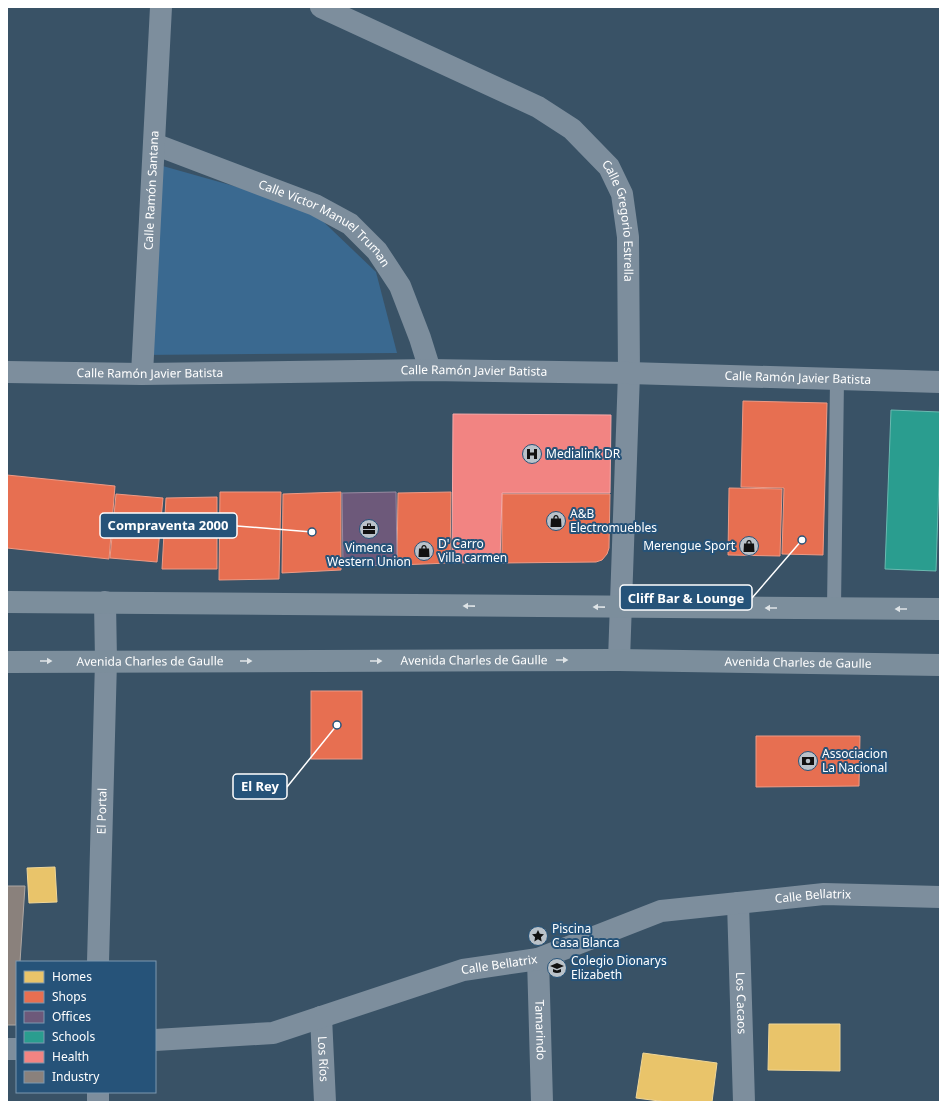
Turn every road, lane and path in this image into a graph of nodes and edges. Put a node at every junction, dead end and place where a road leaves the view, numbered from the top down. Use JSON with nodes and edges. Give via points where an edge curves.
{"nodes":[{"id":1,"x":161,"y":7,"type":"edge"},
{"id":2,"x":321,"y":7,"type":"edge"},
{"id":3,"x":154,"y":144,"type":"junction"},
{"id":4,"x":430,"y":370,"type":"junction"},
{"id":5,"x":7,"y":372,"type":"edge"},
{"id":6,"x":629,"y":373,"type":"junction"},
{"id":7,"x":142,"y":374,"type":"junction"},
{"id":8,"x":838,"y":380,"type":"junction"},
{"id":9,"x":940,"y":382,"type":"edge"},
{"id":10,"x":7,"y":602,"type":"edge"},
{"id":11,"x":105,"y":602,"type":"junction"},
{"id":12,"x":621,"y":608,"type":"junction"},
{"id":13,"x":834,"y":608,"type":"junction"},
{"id":14,"x":940,"y":609,"type":"edge"},
{"id":15,"x":619,"y":660,"type":"junction"},
{"id":16,"x":106,"y":661,"type":"junction"},
{"id":17,"x":7,"y":662,"type":"edge"},
{"id":18,"x":940,"y":665,"type":"edge"},
{"id":19,"x":940,"y":896,"type":"edge"},
{"id":20,"x":738,"y":903,"type":"junction"},
{"id":21,"x":538,"y":959,"type":"junction"},
{"id":22,"x":98,"y":961,"type":"edge"},
{"id":23,"x":321,"y":1017,"type":"junction"},
{"id":24,"x":156,"y":1040,"type":"edge"},
{"id":25,"x":325,"y":1102,"type":"edge"},
{"id":26,"x":542,"y":1102,"type":"edge"},
{"id":27,"x":744,"y":1102,"type":"edge"}],
"edges":[{"from":1,"to":3,"type":"street","name":"Calle Ramón Santana"},
{"from":2,"to":6,"type":"street","name":"Calle Gregorio Estrella","via":[[538,107],[572,129],[609,167],[622,194],[628,237]]},
{"from":3,"to":4,"type":"street","name":"Calle Víctor Manuel Truman","via":[[314,206],[350,224],[377,251],[400,286]]},
{"from":3,"to":7,"type":"street","name":"Calle Ramón Santana"},
{"from":4,"to":6,"type":"street","name":"Calle Ramón Javier Batista"},
{"from":4,"to":7,"type":"street","name":"Calle Ramón Javier Batista"},
{"from":5,"to":7,"type":"street","name":"Calle Ramón Javier Batista"},
{"from":6,"to":8,"type":"street","name":"Calle Ramón Javier Batista"},
{"from":6,"to":12,"type":"street","name":"Calle Gregorio Estrella"},
{"from":8,"to":9,"type":"street","name":"Calle Ramón Javier Batista"},
{"from":8,"to":13,"type":"lane"},
{"from":10,"to":11,"type":"main road"},
{"from":12,"to":11,"type":"main road","one_way":true},
{"from":11,"to":16,"type":"street","name":"El Portal"},
{"from":13,"to":12,"type":"main road","one_way":true},
{"from":12,"to":15,"type":"street","name":"Calle Gregorio Estrella"},
{"from":14,"to":13,"type":"main road","one_way":true},
{"from":16,"to":15,"type":"main road","name":"Avenida Charles de Gaulle","one_way":true},
{"from":15,"to":18,"type":"main road","name":"Avenida Charles de Gaulle"},
{"from":17,"to":16,"type":"main road","name":"Avenida Charles de Gaulle","one_way":true},
{"from":16,"to":22,"type":"street","name":"El Portal"},
{"from":19,"to":20,"type":"street","name":"Calle Bellatrix","via":[[824,894]]},
{"from":20,"to":21,"type":"street","name":"Calle Bellatrix","via":[[661,911]]},
{"from":20,"to":27,"type":"street","name":"Los Cacaos"},
{"from":21,"to":23,"type":"street","name":"Calle Bellatrix","via":[[463,970]]},
{"from":21,"to":26,"type":"street","name":"Tamarindo"},
{"from":23,"to":24,"type":"street","name":"Calle Bellatrix","via":[[273,1033]]},
{"from":23,"to":25,"type":"street","name":"Los Ríos"}]}
